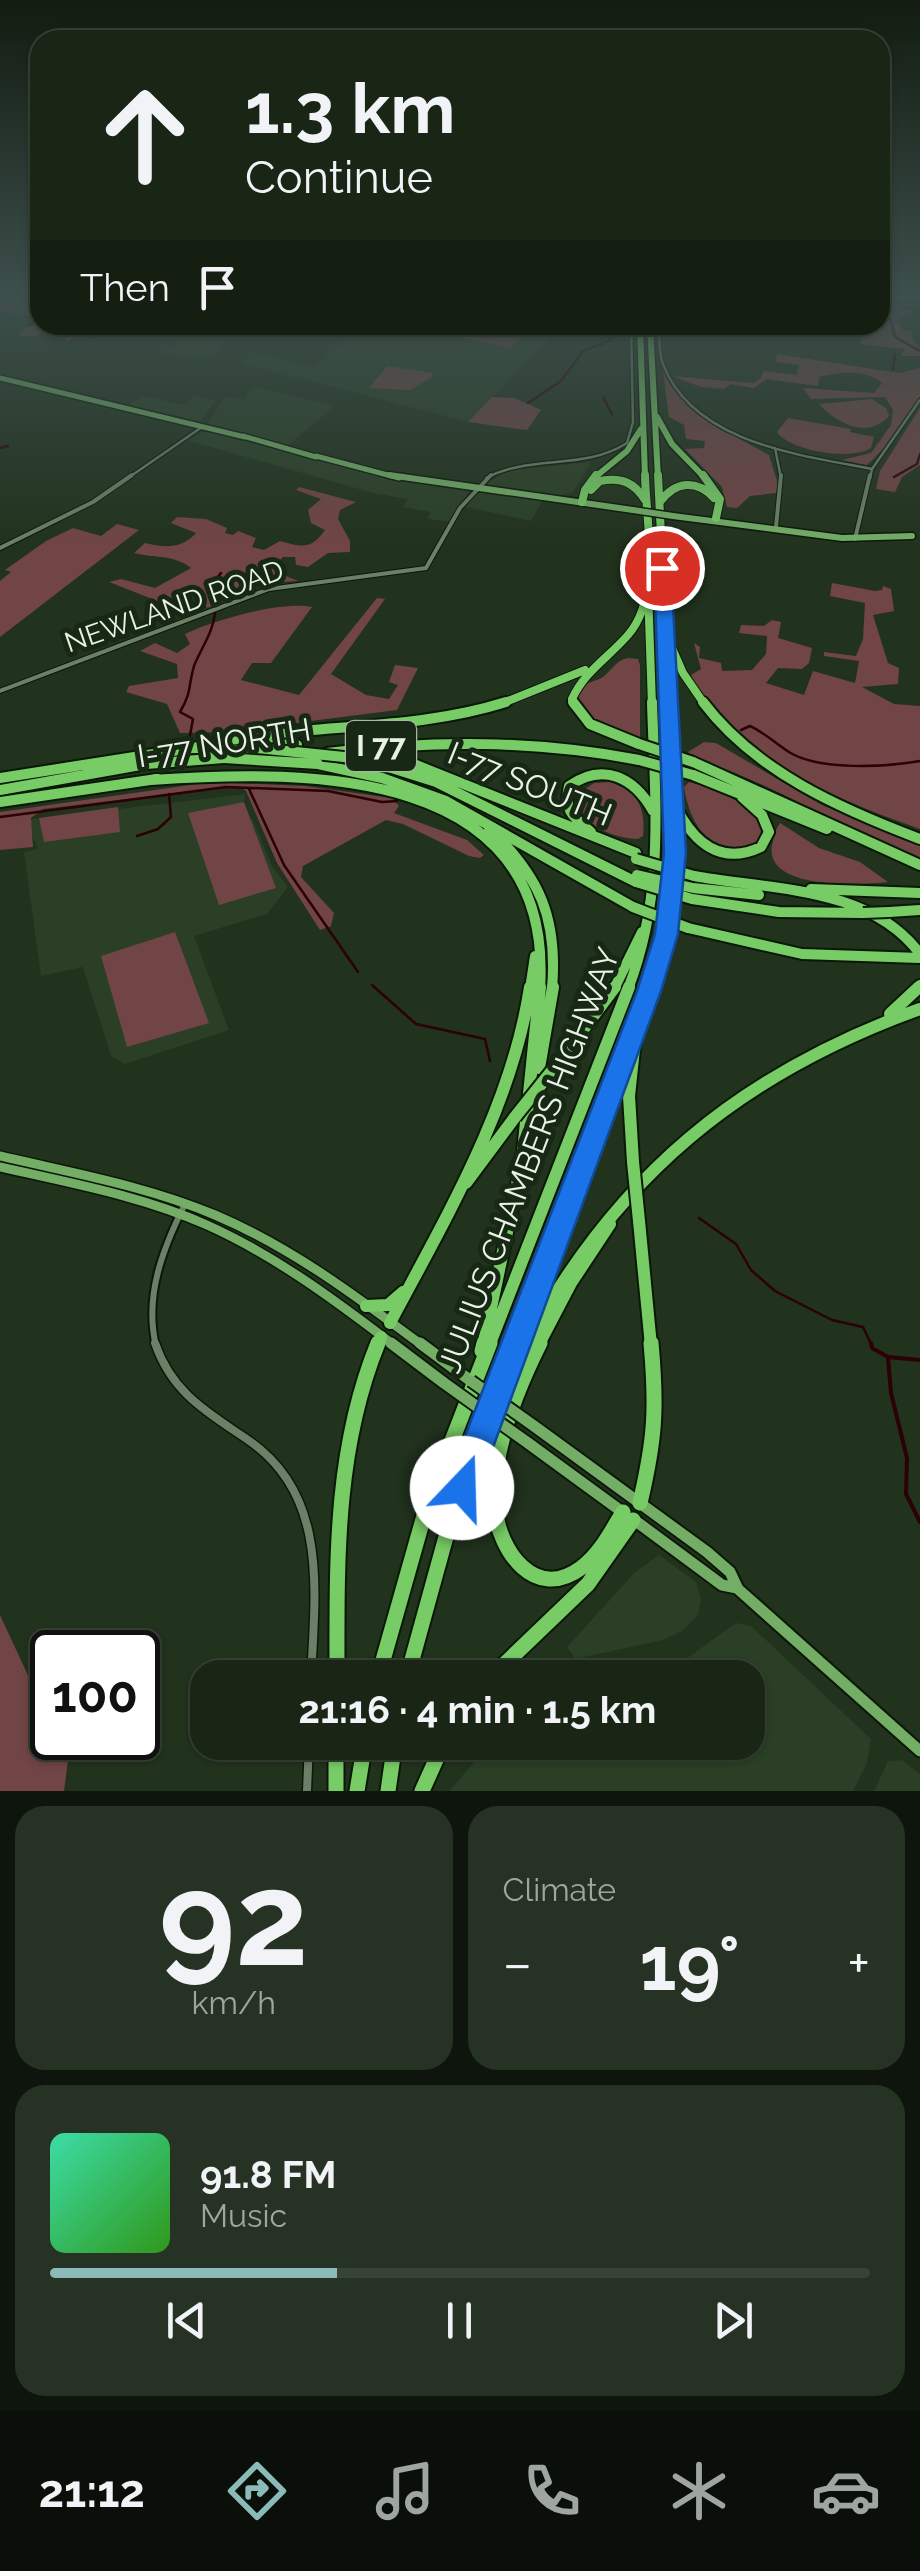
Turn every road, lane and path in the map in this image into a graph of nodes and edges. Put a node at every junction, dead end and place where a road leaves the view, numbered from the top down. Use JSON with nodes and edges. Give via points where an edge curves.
{"nodes":[{"id":1,"x":7,"y":380,"type":"edge"},
{"id":2,"x":632,"y":380,"type":"edge"},
{"id":3,"x":642,"y":380,"type":"edge"},
{"id":4,"x":653,"y":380,"type":"edge"},
{"id":5,"x":673,"y":380,"type":"edge"},
{"id":6,"x":920,"y":400,"type":"edge"},
{"id":7,"x":654,"y":410,"type":"junction"},
{"id":8,"x":644,"y":423,"type":"junction"},
{"id":9,"x":203,"y":426,"type":"junction"},
{"id":10,"x":775,"y":448,"type":"junction"},
{"id":11,"x":872,"y":469,"type":"junction"},
{"id":12,"x":476,"y":488,"type":"junction"},
{"id":13,"x":646,"y":500,"type":"junction"},
{"id":14,"x":582,"y":502,"type":"junction"},
{"id":15,"x":659,"y":503,"type":"junction"},
{"id":16,"x":673,"y":514,"type":"junction"},
{"id":17,"x":713,"y":517,"type":"junction"},
{"id":18,"x":762,"y":526,"type":"junction"},
{"id":19,"x":776,"y":528,"type":"junction"},
{"id":20,"x":856,"y":536,"type":"junction"},
{"id":21,"x":916,"y":536,"type":"edge"},
{"id":22,"x":0,"y":548,"type":"edge"},
{"id":23,"x":648,"y":590,"type":"junction"},
{"id":24,"x":666,"y":634,"type":"junction"},
{"id":25,"x":599,"y":662,"type":"junction"},
{"id":26,"x":0,"y":690,"type":"edge"},
{"id":27,"x":206,"y":745,"type":"junction"},
{"id":28,"x":152,"y":780,"type":"junction"},
{"id":29,"x":0,"y":784,"type":"edge"},
{"id":30,"x":720,"y":784,"type":"junction"},
{"id":31,"x":672,"y":798,"type":"junction"},
{"id":32,"x":446,"y":801,"type":"junction"},
{"id":33,"x":0,"y":802,"type":"edge"},
{"id":34,"x":516,"y":804,"type":"junction"},
{"id":35,"x":656,"y":819,"type":"junction"},
{"id":36,"x":920,"y":839,"type":"edge"},
{"id":37,"x":608,"y":843,"type":"junction"},
{"id":38,"x":636,"y":856,"type":"junction"},
{"id":39,"x":920,"y":867,"type":"edge"},
{"id":40,"x":693,"y":883,"type":"junction"},
{"id":41,"x":920,"y":893,"type":"edge"},
{"id":42,"x":534,"y":904,"type":"junction"},
{"id":43,"x":920,"y":910,"type":"edge"},
{"id":44,"x":651,"y":913,"type":"junction"},
{"id":45,"x":916,"y":957,"type":"edge"},
{"id":46,"x":920,"y":986,"type":"edge"},
{"id":47,"x":920,"y":1009,"type":"edge"},
{"id":48,"x":637,"y":1024,"type":"junction"},
{"id":49,"x":872,"y":1024,"type":"junction"},
{"id":50,"x":532,"y":1102,"type":"junction"},
{"id":51,"x":0,"y":1156,"type":"edge"},
{"id":52,"x":0,"y":1167,"type":"edge"},
{"id":53,"x":649,"y":1173,"type":"junction"},
{"id":54,"x":182,"y":1209,"type":"junction"},
{"id":55,"x":446,"y":1213,"type":"junction"},
{"id":56,"x":407,"y":1288,"type":"junction"},
{"id":57,"x":366,"y":1306,"type":"junction"},
{"id":58,"x":386,"y":1330,"type":"junction"},
{"id":59,"x":473,"y":1386,"type":"junction"},
{"id":60,"x":494,"y":1401,"type":"junction"},
{"id":61,"x":640,"y":1502,"type":"junction"},
{"id":62,"x":628,"y":1516,"type":"junction"},
{"id":63,"x":738,"y":1588,"type":"junction"},
{"id":64,"x":311,"y":1660,"type":"edge"},
{"id":65,"x":337,"y":1660,"type":"edge"},
{"id":66,"x":383,"y":1660,"type":"edge"},
{"id":67,"x":412,"y":1660,"type":"edge"},
{"id":68,"x":509,"y":1660,"type":"edge"},
{"id":69,"x":920,"y":1750,"type":"edge"},
{"id":70,"x":309,"y":1760,"type":"edge"},
{"id":71,"x":336,"y":1760,"type":"edge"},
{"id":72,"x":362,"y":1760,"type":"edge"},
{"id":73,"x":392,"y":1760,"type":"edge"},
{"id":74,"x":436,"y":1760,"type":"edge"},
{"id":75,"x":308,"y":1791,"type":"edge"},
{"id":76,"x":336,"y":1791,"type":"edge"},
{"id":77,"x":358,"y":1791,"type":"edge"},
{"id":78,"x":388,"y":1791,"type":"edge"},
{"id":79,"x":422,"y":1791,"type":"edge"}],
"edges":[{"from":1,"to":9,"type":"main road"},
{"from":2,"to":12,"type":"street","via":[[626,443],[592,460],[502,470]]},
{"from":3,"to":8,"type":"highway","name":"JULIUS CHAMBERS HIGHWAY"},
{"from":4,"to":7,"type":"highway","name":"JULIUS CHAMBERS HIGHWAY"},
{"from":5,"to":10,"type":"street","via":[[729,430]]},
{"from":6,"to":11,"type":"street"},
{"from":7,"to":15,"type":"highway","name":"JULIUS CHAMBERS HIGHWAY"},
{"from":7,"to":17,"type":"highway","via":[[672,444],[718,490]]},
{"from":8,"to":13,"type":"highway","name":"JULIUS CHAMBERS HIGHWAY"},
{"from":8,"to":14,"type":"highway","via":[[628,454],[589,481]]},
{"from":9,"to":12,"type":"main road","via":[[394,476]]},
{"from":9,"to":22,"type":"street","via":[[93,502]]},
{"from":10,"to":11,"type":"street"},
{"from":10,"to":19,"type":"street","via":[[782,482]]},
{"from":11,"to":20,"type":"street"},
{"from":12,"to":14,"type":"main road"},
{"from":12,"to":26,"type":"street","name":"NEWLAND ROAD","via":[[426,568],[269,588]]},
{"from":13,"to":14,"type":"highway","via":[[632,482],[610,478],[594,484]]},
{"from":13,"to":23,"type":"highway","name":"JULIUS CHAMBERS HIGHWAY"},
{"from":14,"to":16,"type":"main road","bridge":true},
{"from":15,"to":17,"type":"highway","via":[[676,485],[701,487],[714,497]]},
{"from":15,"to":24,"type":"highway","name":"JULIUS CHAMBERS HIGHWAY"},
{"from":16,"to":17,"type":"main road"},
{"from":16,"to":18,"type":"main road"},
{"from":17,"to":18,"type":"main road"},
{"from":18,"to":19,"type":"main road"},
{"from":19,"to":20,"type":"main road"},
{"from":20,"to":21,"type":"main road"},
{"from":23,"to":25,"type":"highway","via":[[631,632]]},
{"from":23,"to":35,"type":"highway","name":"JULIUS CHAMBERS HIGHWAY"},
{"from":24,"to":31,"type":"highway","name":"JULIUS CHAMBERS HIGHWAY"},
{"from":24,"to":36,"type":"highway","via":[[692,693],[748,748],[828,800]]},
{"from":25,"to":27,"type":"highway","via":[[548,687],[462,713]]},
{"from":25,"to":39,"type":"highway","bridge":true,"via":[[574,690],[575,709],[598,728],[763,788]]},
{"from":27,"to":29,"type":"highway","name":"I-77 SOUTH","number":"I 77"},
{"from":27,"to":34,"type":"highway","name":"I-77 SOUTH","number":"I 77","bridge":true,"via":[[297,745],[381,757]]},
{"from":28,"to":30,"type":"highway","name":"I-77 NORTH","number":"I 77","bridge":true,"via":[[441,741],[544,744],[639,760]]},
{"from":28,"to":33,"type":"highway","name":"I-77 NORTH","number":"I 77"},
{"from":28,"to":42,"type":"highway","via":[[291,774],[396,792],[485,836],[514,866]]},
{"from":29,"to":32,"type":"highway","number":"I 77","bridge":true,"via":[[224,758],[318,764]]},
{"from":29,"to":40,"type":"highway","number":"I 77","bridge":true,"via":[[160,756],[267,750],[364,760],[441,781],[636,878]]},
{"from":30,"to":31,"type":"highway","via":[[765,818],[767,838],[754,851],[730,855],[704,848],[686,830]]},
{"from":30,"to":39,"type":"highway","number":"I 77"},
{"from":31,"to":48,"type":"highway","name":"JULIUS CHAMBERS HIGHWAY","via":[[670,916]]},
{"from":32,"to":45,"type":"highway","number":"I 77","bridge":true,"via":[[633,908],[688,928],[802,954]]},
{"from":32,"to":50,"type":"highway","via":[[512,849],[550,914],[555,974]]},
{"from":34,"to":37,"type":"highway","name":"I-77 SOUTH","number":"I 77"},
{"from":34,"to":38,"type":"highway","via":[[522,813]]},
{"from":35,"to":37,"type":"highway","via":[[631,780],[602,773],[579,779],[566,794],[568,810]]},
{"from":35,"to":44,"type":"highway","name":"JULIUS CHAMBERS HIGHWAY"},
{"from":37,"to":38,"type":"highway","name":"I-77 SOUTH","number":"I 77"},
{"from":38,"to":40,"type":"highway","bridge":true},
{"from":40,"to":41,"type":"highway","number":"I 77"},
{"from":40,"to":43,"type":"highway","number":"I 77","bridge":true,"via":[[778,912]]},
{"from":40,"to":45,"type":"highway","via":[[834,900],[889,918],[906,932]]},
{"from":42,"to":50,"type":"highway","via":[[541,961]]},
{"from":42,"to":55,"type":"highway","via":[[534,967],[519,1039]]},
{"from":44,"to":55,"type":"highway","bridge":true,"via":[[614,989]]},
{"from":44,"to":59,"type":"highway","name":"JULIUS CHAMBERS HIGHWAY","via":[[632,986]]},
{"from":46,"to":49,"type":"highway"},
{"from":47,"to":49,"type":"highway"},
{"from":48,"to":60,"type":"highway","name":"JULIUS CHAMBERS HIGHWAY"},
{"from":48,"to":61,"type":"highway","bridge":true,"via":[[629,1096],[632,1162],[656,1408]]},
{"from":49,"to":53,"type":"highway","via":[[755,1085]]},
{"from":50,"to":59,"type":"highway","via":[[517,1206]]},
{"from":51,"to":54,"type":"main road"},
{"from":52,"to":54,"type":"main road"},
{"from":53,"to":60,"type":"highway","via":[[573,1264]]},
{"from":53,"to":62,"type":"highway","via":[[590,1253],[544,1335],[519,1397],[495,1490],[501,1542],[517,1565],[540,1577],[579,1570]]},
{"from":54,"to":57,"type":"main road","via":[[259,1235]]},
{"from":54,"to":58,"type":"main road"},
{"from":54,"to":64,"type":"street","via":[[153,1290],[154,1346],[178,1390],[268,1454],[298,1494],[314,1552]]},
{"from":55,"to":56,"type":"highway"},
{"from":56,"to":57,"type":"highway","via":[[388,1305]]},
{"from":56,"to":58,"type":"highway"},
{"from":57,"to":58,"type":"main road"},
{"from":58,"to":61,"type":"main road","bridge":true,"via":[[449,1366]]},
{"from":58,"to":62,"type":"main road","bridge":true,"via":[[444,1382]]},
{"from":58,"to":65,"type":"highway","via":[[352,1422],[343,1471]]},
{"from":59,"to":66,"type":"highway","name":"JULIUS CHAMBERS HIGHWAY","via":[[417,1533]]},
{"from":60,"to":67,"type":"highway","name":"JULIUS CHAMBERS HIGHWAY","via":[[443,1542]]},
{"from":61,"to":62,"type":"main road"},
{"from":61,"to":63,"type":"main road","via":[[730,1572]]},
{"from":62,"to":63,"type":"main road","via":[[722,1585]]},
{"from":62,"to":68,"type":"highway","via":[[588,1584]]},
{"from":63,"to":69,"type":"main road"},
{"from":70,"to":75,"type":"street"},
{"from":71,"to":76,"type":"highway"},
{"from":72,"to":77,"type":"highway"},
{"from":73,"to":78,"type":"highway"},
{"from":74,"to":79,"type":"highway"}]}
